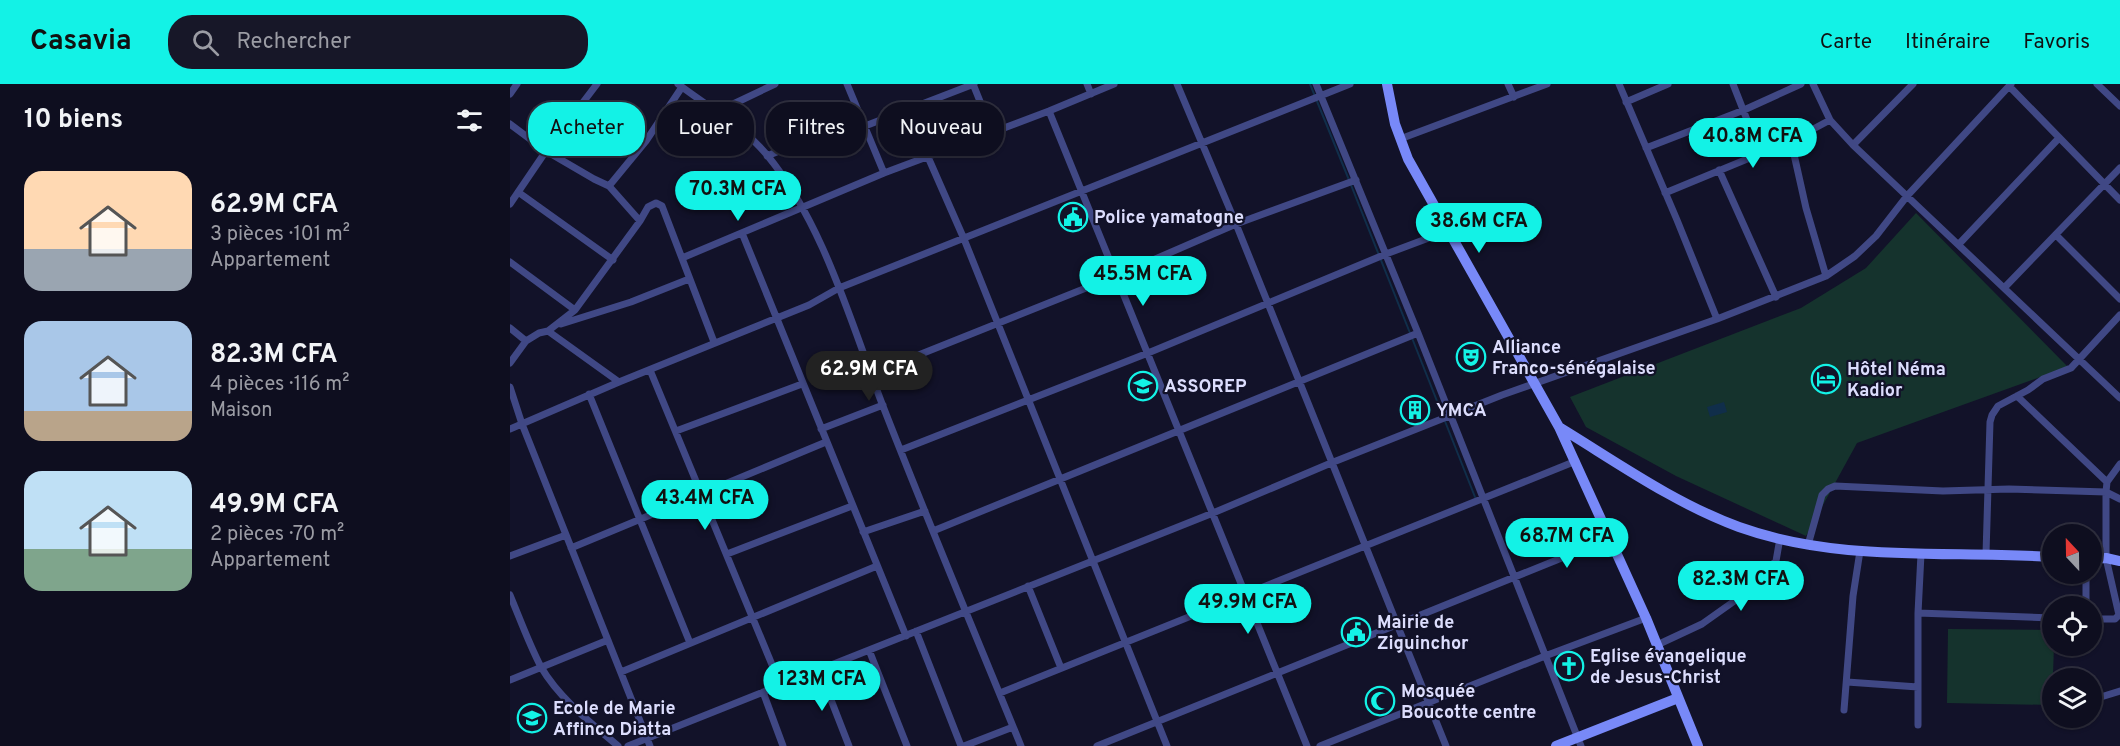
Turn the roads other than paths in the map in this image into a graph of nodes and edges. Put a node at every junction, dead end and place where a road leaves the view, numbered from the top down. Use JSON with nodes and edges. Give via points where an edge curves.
{"nodes":[{"id":1,"x":517,"y":84,"type":"edge"},
{"id":2,"x":597,"y":84,"type":"edge"},
{"id":3,"x":775,"y":84,"type":"edge"},
{"id":4,"x":847,"y":84,"type":"edge"},
{"id":5,"x":973,"y":84,"type":"edge"},
{"id":6,"x":1087,"y":84,"type":"edge"},
{"id":7,"x":1114,"y":84,"type":"edge"},
{"id":8,"x":1177,"y":84,"type":"edge"},
{"id":9,"x":1316,"y":84,"type":"edge"},
{"id":10,"x":1350,"y":84,"type":"edge"},
{"id":11,"x":1388,"y":84,"type":"edge"},
{"id":12,"x":1508,"y":84,"type":"edge"},
{"id":13,"x":1547,"y":84,"type":"edge"},
{"id":14,"x":1619,"y":84,"type":"edge"},
{"id":15,"x":1668,"y":84,"type":"edge"},
{"id":16,"x":1733,"y":84,"type":"edge"},
{"id":17,"x":1801,"y":84,"type":"edge"},
{"id":18,"x":1813,"y":84,"type":"edge"},
{"id":19,"x":1913,"y":84,"type":"edge"},
{"id":20,"x":2097,"y":84,"type":"edge"},
{"id":21,"x":680,"y":85,"type":"edge"},
{"id":22,"x":2010,"y":85,"type":"edge"},
{"id":23,"x":510,"y":94,"type":"edge"},
{"id":24,"x":1090,"y":94,"type":"junction"},
{"id":25,"x":1320,"y":95,"type":"junction"},
{"id":26,"x":1514,"y":97,"type":"junction"},
{"id":27,"x":584,"y":101,"type":"joint"},
{"id":28,"x":704,"y":102,"type":"edge"},
{"id":29,"x":737,"y":102,"type":"edge"},
{"id":30,"x":855,"y":102,"type":"edge"},
{"id":31,"x":980,"y":102,"type":"edge"},
{"id":32,"x":1626,"y":102,"type":"junction"},
{"id":33,"x":2120,"y":106,"type":"edge"},
{"id":34,"x":1744,"y":110,"type":"junction"},
{"id":35,"x":1049,"y":111,"type":"junction"},
{"id":36,"x":1830,"y":120,"type":"junction"},
{"id":37,"x":510,"y":124,"type":"edge"},
{"id":38,"x":866,"y":126,"type":"edge"},
{"id":39,"x":1004,"y":127,"type":"edge"},
{"id":40,"x":866,"y":128,"type":"edge"},
{"id":41,"x":528,"y":138,"type":"edge"},
{"id":42,"x":2059,"y":138,"type":"junction"},
{"id":43,"x":1400,"y":139,"type":"junction"},
{"id":44,"x":646,"y":141,"type":"junction"},
{"id":45,"x":1791,"y":141,"type":"junction"},
{"id":46,"x":1202,"y":142,"type":"junction"},
{"id":47,"x":754,"y":144,"type":"edge"},
{"id":48,"x":1853,"y":145,"type":"junction"},
{"id":49,"x":1646,"y":148,"type":"junction"},
{"id":50,"x":1760,"y":153,"type":"junction"},
{"id":51,"x":766,"y":155,"type":"edge"},
{"id":52,"x":543,"y":156,"type":"edge"},
{"id":53,"x":555,"y":156,"type":"edge"},
{"id":54,"x":767,"y":156,"type":"edge"},
{"id":55,"x":928,"y":157,"type":"joint"},
{"id":56,"x":2120,"y":168,"type":"edge"},
{"id":57,"x":1719,"y":171,"type":"junction"},
{"id":58,"x":884,"y":173,"type":"junction"},
{"id":59,"x":1356,"y":180,"type":"junction"},
{"id":60,"x":2104,"y":184,"type":"junction"},
{"id":61,"x":609,"y":186,"type":"junction"},
{"id":62,"x":1082,"y":189,"type":"junction"},
{"id":63,"x":518,"y":192,"type":"junction"},
{"id":64,"x":1665,"y":193,"type":"junction"},
{"id":65,"x":1907,"y":196,"type":"junction"},
{"id":66,"x":2120,"y":201,"type":"edge"},
{"id":67,"x":510,"y":204,"type":"edge"},
{"id":68,"x":802,"y":207,"type":"junction"},
{"id":69,"x":640,"y":221,"type":"junction"},
{"id":70,"x":1236,"y":224,"type":"junction"},
{"id":71,"x":1450,"y":230,"type":"junction"},
{"id":72,"x":742,"y":233,"type":"junction"},
{"id":73,"x":2056,"y":235,"type":"junction"},
{"id":74,"x":964,"y":239,"type":"junction"},
{"id":75,"x":1959,"y":244,"type":"junction"},
{"id":76,"x":1386,"y":254,"type":"junction"},
{"id":77,"x":682,"y":258,"type":"junction"},
{"id":78,"x":613,"y":260,"type":"junction"},
{"id":79,"x":510,"y":262,"type":"edge"},
{"id":80,"x":1116,"y":276,"type":"junction"},
{"id":81,"x":1826,"y":276,"type":"junction"},
{"id":82,"x":689,"y":279,"type":"junction"},
{"id":83,"x":2005,"y":287,"type":"junction"},
{"id":84,"x":839,"y":288,"type":"junction"},
{"id":85,"x":1776,"y":297,"type":"junction"},
{"id":86,"x":2120,"y":299,"type":"edge"},
{"id":87,"x":1266,"y":303,"type":"junction"},
{"id":88,"x":575,"y":310,"type":"junction"},
{"id":89,"x":2120,"y":315,"type":"edge"},
{"id":90,"x":775,"y":318,"type":"junction"},
{"id":91,"x":1716,"y":319,"type":"junction"},
{"id":92,"x":998,"y":323,"type":"junction"},
{"id":93,"x":558,"y":324,"type":"junction"},
{"id":94,"x":510,"y":328,"type":"edge"},
{"id":95,"x":548,"y":331,"type":"junction"},
{"id":96,"x":1418,"y":333,"type":"junction"},
{"id":97,"x":526,"y":341,"type":"junction"},
{"id":98,"x":714,"y":342,"type":"junction"},
{"id":99,"x":1148,"y":353,"type":"junction"},
{"id":100,"x":2079,"y":358,"type":"junction"},
{"id":101,"x":510,"y":363,"type":"edge"},
{"id":102,"x":650,"y":370,"type":"junction"},
{"id":103,"x":871,"y":374,"type":"junction"},
{"id":104,"x":1298,"y":381,"type":"junction"},
{"id":105,"x":619,"y":382,"type":"junction"},
{"id":106,"x":1535,"y":382,"type":"junction"},
{"id":107,"x":802,"y":384,"type":"junction"},
{"id":108,"x":510,"y":387,"type":"edge"},
{"id":109,"x":589,"y":394,"type":"junction"},
{"id":110,"x":2017,"y":396,"type":"junction"},
{"id":111,"x":2120,"y":398,"type":"edge"},
{"id":112,"x":1029,"y":400,"type":"junction"},
{"id":113,"x":883,"y":405,"type":"junction"},
{"id":114,"x":1450,"y":416,"type":"junction"},
{"id":115,"x":522,"y":424,"type":"junction"},
{"id":116,"x":1559,"y":427,"type":"junction"},
{"id":117,"x":510,"y":429,"type":"edge"},
{"id":118,"x":821,"y":429,"type":"junction"},
{"id":119,"x":676,"y":431,"type":"junction"},
{"id":120,"x":1180,"y":431,"type":"junction"},
{"id":121,"x":826,"y":442,"type":"junction"},
{"id":122,"x":901,"y":450,"type":"junction"},
{"id":123,"x":1576,"y":461,"type":"junction"},
{"id":124,"x":1330,"y":463,"type":"junction"},
{"id":125,"x":2120,"y":464,"type":"edge"},
{"id":126,"x":1060,"y":479,"type":"junction"},
{"id":127,"x":2107,"y":482,"type":"junction"},
{"id":128,"x":1987,"y":490,"type":"junction"},
{"id":129,"x":2106,"y":492,"type":"junction"},
{"id":130,"x":702,"y":493,"type":"junction"},
{"id":131,"x":2120,"y":498,"type":"edge"},
{"id":132,"x":1483,"y":500,"type":"junction"},
{"id":133,"x":852,"y":506,"type":"junction"},
{"id":134,"x":925,"y":511,"type":"junction"},
{"id":135,"x":1213,"y":513,"type":"junction"},
{"id":136,"x":639,"y":519,"type":"junction"},
{"id":137,"x":933,"y":531,"type":"junction"},
{"id":138,"x":863,"y":532,"type":"junction"},
{"id":139,"x":566,"y":536,"type":"junction"},
{"id":140,"x":1611,"y":538,"type":"junction"},
{"id":141,"x":1780,"y":538,"type":"junction"},
{"id":142,"x":1808,"y":544,"type":"junction"},
{"id":143,"x":1364,"y":546,"type":"junction"},
{"id":144,"x":571,"y":548,"type":"junction"},
{"id":145,"x":1860,"y":551,"type":"junction"},
{"id":146,"x":727,"y":554,"type":"junction"},
{"id":147,"x":1921,"y":554,"type":"junction"},
{"id":148,"x":1986,"y":554,"type":"junction"},
{"id":149,"x":510,"y":556,"type":"edge"},
{"id":150,"x":2042,"y":557,"type":"edge"},
{"id":151,"x":2102,"y":558,"type":"edge"},
{"id":152,"x":2106,"y":558,"type":"junction"},
{"id":153,"x":1092,"y":561,"type":"junction"},
{"id":154,"x":2120,"y":561,"type":"edge"},
{"id":155,"x":877,"y":566,"type":"junction"},
{"id":156,"x":1514,"y":577,"type":"junction"},
{"id":157,"x":1028,"y":586,"type":"junction"},
{"id":158,"x":510,"y":595,"type":"edge"},
{"id":159,"x":1246,"y":596,"type":"junction"},
{"id":160,"x":966,"y":611,"type":"junction"},
{"id":161,"x":1918,"y":613,"type":"junction"},
{"id":162,"x":2119,"y":615,"type":"edge"},
{"id":163,"x":520,"y":618,"type":"junction"},
{"id":164,"x":753,"y":618,"type":"junction"},
{"id":165,"x":1646,"y":618,"type":"junction"},
{"id":166,"x":2042,"y":618,"type":"edge"},
{"id":167,"x":2102,"y":619,"type":"edge"},
{"id":168,"x":510,"y":622,"type":"edge"},
{"id":169,"x":1396,"y":624,"type":"junction"},
{"id":170,"x":916,"y":631,"type":"junction"},
{"id":171,"x":906,"y":636,"type":"junction"},
{"id":172,"x":608,"y":640,"type":"junction"},
{"id":173,"x":690,"y":643,"type":"junction"},
{"id":174,"x":1126,"y":643,"type":"junction"},
{"id":175,"x":1657,"y":645,"type":"junction"},
{"id":176,"x":869,"y":650,"type":"junction"},
{"id":177,"x":1545,"y":656,"type":"junction"},
{"id":178,"x":542,"y":668,"type":"junction"},
{"id":179,"x":819,"y":669,"type":"junction"},
{"id":180,"x":1061,"y":669,"type":"junction"},
{"id":181,"x":621,"y":672,"type":"junction"},
{"id":182,"x":1277,"y":673,"type":"junction"},
{"id":183,"x":510,"y":680,"type":"edge"},
{"id":184,"x":1847,"y":682,"type":"junction"},
{"id":185,"x":780,"y":684,"type":"junction"},
{"id":186,"x":1918,"y":687,"type":"junction"},
{"id":187,"x":2120,"y":691,"type":"edge"},
{"id":188,"x":763,"y":692,"type":"junction"},
{"id":189,"x":1000,"y":693,"type":"junction"},
{"id":190,"x":2102,"y":697,"type":"edge"},
{"id":191,"x":1678,"y":698,"type":"junction"},
{"id":192,"x":1428,"y":702,"type":"junction"},
{"id":193,"x":1844,"y":710,"type":"dead end"},
{"id":194,"x":1158,"y":722,"type":"junction"},
{"id":195,"x":1918,"y":725,"type":"dead end"},
{"id":196,"x":1013,"y":727,"type":"junction"},
{"id":197,"x":647,"y":738,"type":"junction"},
{"id":198,"x":1580,"y":742,"type":"edge"},
{"id":199,"x":618,"y":746,"type":"edge"},
{"id":200,"x":628,"y":746,"type":"edge"},
{"id":201,"x":650,"y":746,"type":"edge"},
{"id":202,"x":783,"y":746,"type":"edge"},
{"id":203,"x":849,"y":746,"type":"edge"},
{"id":204,"x":907,"y":746,"type":"edge"},
{"id":205,"x":962,"y":746,"type":"edge"},
{"id":206,"x":1022,"y":746,"type":"edge"},
{"id":207,"x":1097,"y":746,"type":"edge"},
{"id":208,"x":1167,"y":746,"type":"edge"},
{"id":209,"x":1307,"y":746,"type":"edge"},
{"id":210,"x":1320,"y":746,"type":"edge"},
{"id":211,"x":1446,"y":746,"type":"edge"},
{"id":212,"x":1556,"y":746,"type":"edge"},
{"id":213,"x":1698,"y":746,"type":"edge"}],
"edges":[{"from":1,"to":23,"type":"street"},
{"from":2,"to":27,"type":"street"},
{"from":3,"to":29,"type":"street"},
{"from":4,"to":30,"type":"street"},
{"from":5,"to":31,"type":"street"},
{"from":5,"to":38,"type":"street"},
{"from":6,"to":24,"type":"street"},
{"from":7,"to":24,"type":"street"},
{"from":8,"to":46,"type":"street"},
{"from":9,"to":25,"type":"street"},
{"from":10,"to":25,"type":"street"},
{"from":11,"to":43,"type":"main road"},
{"from":12,"to":26,"type":"street"},
{"from":13,"to":26,"type":"street"},
{"from":14,"to":32,"type":"street"},
{"from":15,"to":32,"type":"street"},
{"from":16,"to":34,"type":"street"},
{"from":17,"to":34,"type":"street"},
{"from":18,"to":36,"type":"street"},
{"from":19,"to":48,"type":"street"},
{"from":20,"to":33,"type":"street"},
{"from":21,"to":28,"type":"street"},
{"from":21,"to":44,"type":"street"},
{"from":22,"to":42,"type":"street"},
{"from":22,"to":65,"type":"street"},
{"from":24,"to":35,"type":"street"},
{"from":25,"to":46,"type":"street"},
{"from":25,"to":59,"type":"street"},
{"from":26,"to":43,"type":"street"},
{"from":27,"to":44,"type":"street"},
{"from":32,"to":49,"type":"street"},
{"from":34,"to":49,"type":"street"},
{"from":34,"to":50,"type":"street"},
{"from":35,"to":39,"type":"street"},
{"from":35,"to":62,"type":"street"},
{"from":36,"to":45,"type":"street"},
{"from":36,"to":48,"type":"street"},
{"from":37,"to":41,"type":"street"},
{"from":40,"to":58,"type":"street"},
{"from":42,"to":60,"type":"street"},
{"from":42,"to":75,"type":"street"},
{"from":43,"to":71,"type":"main road","via":[[1419,181]]},
{"from":44,"to":61,"type":"street"},
{"from":45,"to":50,"type":"street"},
{"from":45,"to":81,"type":"street"},
{"from":46,"to":62,"type":"street"},
{"from":46,"to":70,"type":"street"},
{"from":47,"to":51,"type":"street"},
{"from":48,"to":65,"type":"street"},
{"from":49,"to":64,"type":"street"},
{"from":50,"to":57,"type":"street"},
{"from":52,"to":63,"type":"street"},
{"from":53,"to":61,"type":"street"},
{"from":54,"to":68,"type":"street"},
{"from":55,"to":58,"type":"street"},
{"from":55,"to":74,"type":"street"},
{"from":56,"to":60,"type":"street"},
{"from":57,"to":64,"type":"street"},
{"from":57,"to":85,"type":"street"},
{"from":58,"to":68,"type":"street"},
{"from":59,"to":70,"type":"street"},
{"from":59,"to":76,"type":"street"},
{"from":60,"to":66,"type":"street"},
{"from":60,"to":73,"type":"street"},
{"from":61,"to":69,"type":"street"},
{"from":62,"to":74,"type":"street"},
{"from":62,"to":80,"type":"street"},
{"from":63,"to":67,"type":"street"},
{"from":63,"to":78,"type":"street"},
{"from":64,"to":91,"type":"street"},
{"from":65,"to":75,"type":"street"},
{"from":65,"to":81,"type":"street","via":[[1876,236]]},
{"from":68,"to":72,"type":"street"},
{"from":68,"to":84,"type":"street"},
{"from":69,"to":77,"type":"street","via":[[651,204],[662,206]]},
{"from":69,"to":78,"type":"street"},
{"from":70,"to":80,"type":"street"},
{"from":70,"to":87,"type":"street"},
{"from":71,"to":76,"type":"street"},
{"from":71,"to":106,"type":"main road"},
{"from":72,"to":77,"type":"street"},
{"from":72,"to":90,"type":"street"},
{"from":73,"to":83,"type":"street"},
{"from":73,"to":86,"type":"street"},
{"from":74,"to":84,"type":"street"},
{"from":74,"to":92,"type":"street"},
{"from":75,"to":83,"type":"street"},
{"from":76,"to":87,"type":"street"},
{"from":76,"to":96,"type":"street"},
{"from":77,"to":82,"type":"street"},
{"from":78,"to":88,"type":"street"},
{"from":79,"to":88,"type":"street"},
{"from":80,"to":92,"type":"street"},
{"from":80,"to":99,"type":"street"},
{"from":81,"to":85,"type":"street"},
{"from":82,"to":93,"type":"street"},
{"from":82,"to":98,"type":"street"},
{"from":83,"to":100,"type":"street"},
{"from":84,"to":90,"type":"street"},
{"from":84,"to":103,"type":"street"},
{"from":85,"to":91,"type":"street"},
{"from":87,"to":99,"type":"street"},
{"from":87,"to":104,"type":"street"},
{"from":88,"to":93,"type":"street"},
{"from":89,"to":100,"type":"street"},
{"from":90,"to":98,"type":"street"},
{"from":90,"to":107,"type":"street"},
{"from":91,"to":106,"type":"street"},
{"from":92,"to":103,"type":"street"},
{"from":92,"to":112,"type":"street"},
{"from":93,"to":95,"type":"street"},
{"from":94,"to":97,"type":"street"},
{"from":95,"to":97,"type":"street"},
{"from":95,"to":105,"type":"street"},
{"from":96,"to":104,"type":"street"},
{"from":96,"to":114,"type":"street"},
{"from":97,"to":101,"type":"street"},
{"from":98,"to":102,"type":"street"},
{"from":99,"to":112,"type":"street"},
{"from":99,"to":120,"type":"street"},
{"from":100,"to":110,"type":"street","via":[[2066,372],[2043,379]]},
{"from":100,"to":111,"type":"street"},
{"from":102,"to":105,"type":"street"},
{"from":102,"to":119,"type":"street"},
{"from":103,"to":113,"type":"street"},
{"from":104,"to":120,"type":"street"},
{"from":104,"to":124,"type":"street"},
{"from":105,"to":109,"type":"street"},
{"from":106,"to":114,"type":"street"},
{"from":106,"to":116,"type":"main road"},
{"from":107,"to":118,"type":"street"},
{"from":107,"to":119,"type":"street"},
{"from":108,"to":115,"type":"street"},
{"from":109,"to":115,"type":"street"},
{"from":109,"to":136,"type":"street"},
{"from":110,"to":127,"type":"street"},
{"from":110,"to":128,"type":"street","via":[[1998,406],[1992,415]]},
{"from":112,"to":122,"type":"street"},
{"from":112,"to":126,"type":"street"},
{"from":113,"to":118,"type":"street"},
{"from":113,"to":122,"type":"street"},
{"from":114,"to":124,"type":"street"},
{"from":114,"to":132,"type":"street"},
{"from":115,"to":117,"type":"street"},
{"from":115,"to":139,"type":"street"},
{"from":116,"to":123,"type":"main road"},
{"from":116,"to":141,"type":"main road","via":[[1671,496],[1716,518]]},
{"from":118,"to":121,"type":"street"},
{"from":119,"to":130,"type":"street"},
{"from":120,"to":126,"type":"street"},
{"from":120,"to":135,"type":"street"},
{"from":121,"to":130,"type":"street"},
{"from":121,"to":133,"type":"street"},
{"from":122,"to":134,"type":"street"},
{"from":123,"to":132,"type":"street"},
{"from":123,"to":140,"type":"main road"},
{"from":124,"to":135,"type":"street"},
{"from":124,"to":143,"type":"street"},
{"from":125,"to":127,"type":"street"},
{"from":126,"to":137,"type":"street"},
{"from":126,"to":153,"type":"street"},
{"from":127,"to":129,"type":"street"},
{"from":128,"to":129,"type":"street"},
{"from":128,"to":142,"type":"street","via":[[1835,486],[1822,495]]},
{"from":128,"to":148,"type":"street"},
{"from":129,"to":131,"type":"street"},
{"from":129,"to":152,"type":"street"},
{"from":130,"to":136,"type":"street"},
{"from":130,"to":146,"type":"street"},
{"from":132,"to":143,"type":"street"},
{"from":132,"to":156,"type":"street"},
{"from":133,"to":138,"type":"street"},
{"from":133,"to":146,"type":"street"},
{"from":134,"to":137,"type":"street"},
{"from":134,"to":138,"type":"street"},
{"from":135,"to":153,"type":"street"},
{"from":135,"to":159,"type":"street"},
{"from":136,"to":144,"type":"street"},
{"from":136,"to":173,"type":"street"},
{"from":137,"to":160,"type":"street"},
{"from":138,"to":155,"type":"street"},
{"from":139,"to":144,"type":"street"},
{"from":139,"to":149,"type":"street"},
{"from":140,"to":156,"type":"street"},
{"from":140,"to":165,"type":"main road"},
{"from":141,"to":142,"type":"main road"},
{"from":141,"to":175,"type":"street","via":[[1776,561],[1733,602],[1702,624]]},
{"from":142,"to":145,"type":"main road"},
{"from":143,"to":159,"type":"street"},
{"from":143,"to":169,"type":"street"},
{"from":144,"to":172,"type":"street"},
{"from":145,"to":147,"type":"main road"},
{"from":145,"to":184,"type":"street"},
{"from":146,"to":164,"type":"street"},
{"from":147,"to":148,"type":"main road"},
{"from":147,"to":161,"type":"street"},
{"from":148,"to":150,"type":"main road"},
{"from":151,"to":152,"type":"main road"},
{"from":152,"to":154,"type":"main road"},
{"from":152,"to":162,"type":"street"},
{"from":153,"to":157,"type":"street"},
{"from":153,"to":174,"type":"street"},
{"from":155,"to":164,"type":"street"},
{"from":155,"to":171,"type":"street"},
{"from":156,"to":169,"type":"street"},
{"from":156,"to":177,"type":"street"},
{"from":157,"to":160,"type":"street"},
{"from":157,"to":180,"type":"street"},
{"from":158,"to":163,"type":"street"},
{"from":159,"to":174,"type":"street"},
{"from":159,"to":182,"type":"street"},
{"from":160,"to":170,"type":"street"},
{"from":160,"to":189,"type":"street"},
{"from":161,"to":166,"type":"street"},
{"from":161,"to":186,"type":"street"},
{"from":162,"to":167,"type":"street"},
{"from":163,"to":168,"type":"street"},
{"from":163,"to":178,"type":"street"},
{"from":164,"to":173,"type":"street"},
{"from":164,"to":185,"type":"street"},
{"from":165,"to":175,"type":"main road"},
{"from":165,"to":177,"type":"street"},
{"from":169,"to":182,"type":"street"},
{"from":169,"to":192,"type":"street"},
{"from":170,"to":171,"type":"street"},
{"from":170,"to":205,"type":"street"},
{"from":171,"to":176,"type":"street"},
{"from":172,"to":178,"type":"street"},
{"from":172,"to":181,"type":"street"},
{"from":173,"to":181,"type":"street"},
{"from":174,"to":180,"type":"street"},
{"from":174,"to":194,"type":"street"},
{"from":175,"to":191,"type":"main road"},
{"from":176,"to":179,"type":"street"},
{"from":176,"to":204,"type":"street"},
{"from":177,"to":192,"type":"street"},
{"from":177,"to":198,"type":"street"},
{"from":178,"to":183,"type":"street"},
{"from":178,"to":199,"type":"street","via":[[589,721]]},
{"from":179,"to":185,"type":"street"},
{"from":179,"to":203,"type":"street"},
{"from":180,"to":189,"type":"street"},
{"from":181,"to":197,"type":"street"},
{"from":182,"to":194,"type":"street"},
{"from":182,"to":209,"type":"street"},
{"from":184,"to":186,"type":"street"},
{"from":184,"to":193,"type":"street"},
{"from":185,"to":188,"type":"street"},
{"from":186,"to":195,"type":"street"},
{"from":187,"to":190,"type":"street"},
{"from":188,"to":197,"type":"street"},
{"from":188,"to":202,"type":"street"},
{"from":189,"to":196,"type":"street"},
{"from":191,"to":198,"type":"main road"},
{"from":191,"to":213,"type":"main road"},
{"from":192,"to":210,"type":"street"},
{"from":192,"to":211,"type":"street"},
{"from":194,"to":207,"type":"street"},
{"from":194,"to":208,"type":"street"},
{"from":196,"to":205,"type":"street"},
{"from":196,"to":206,"type":"street"},
{"from":197,"to":200,"type":"street"},
{"from":197,"to":201,"type":"street"},
{"from":198,"to":212,"type":"main road"}]}
